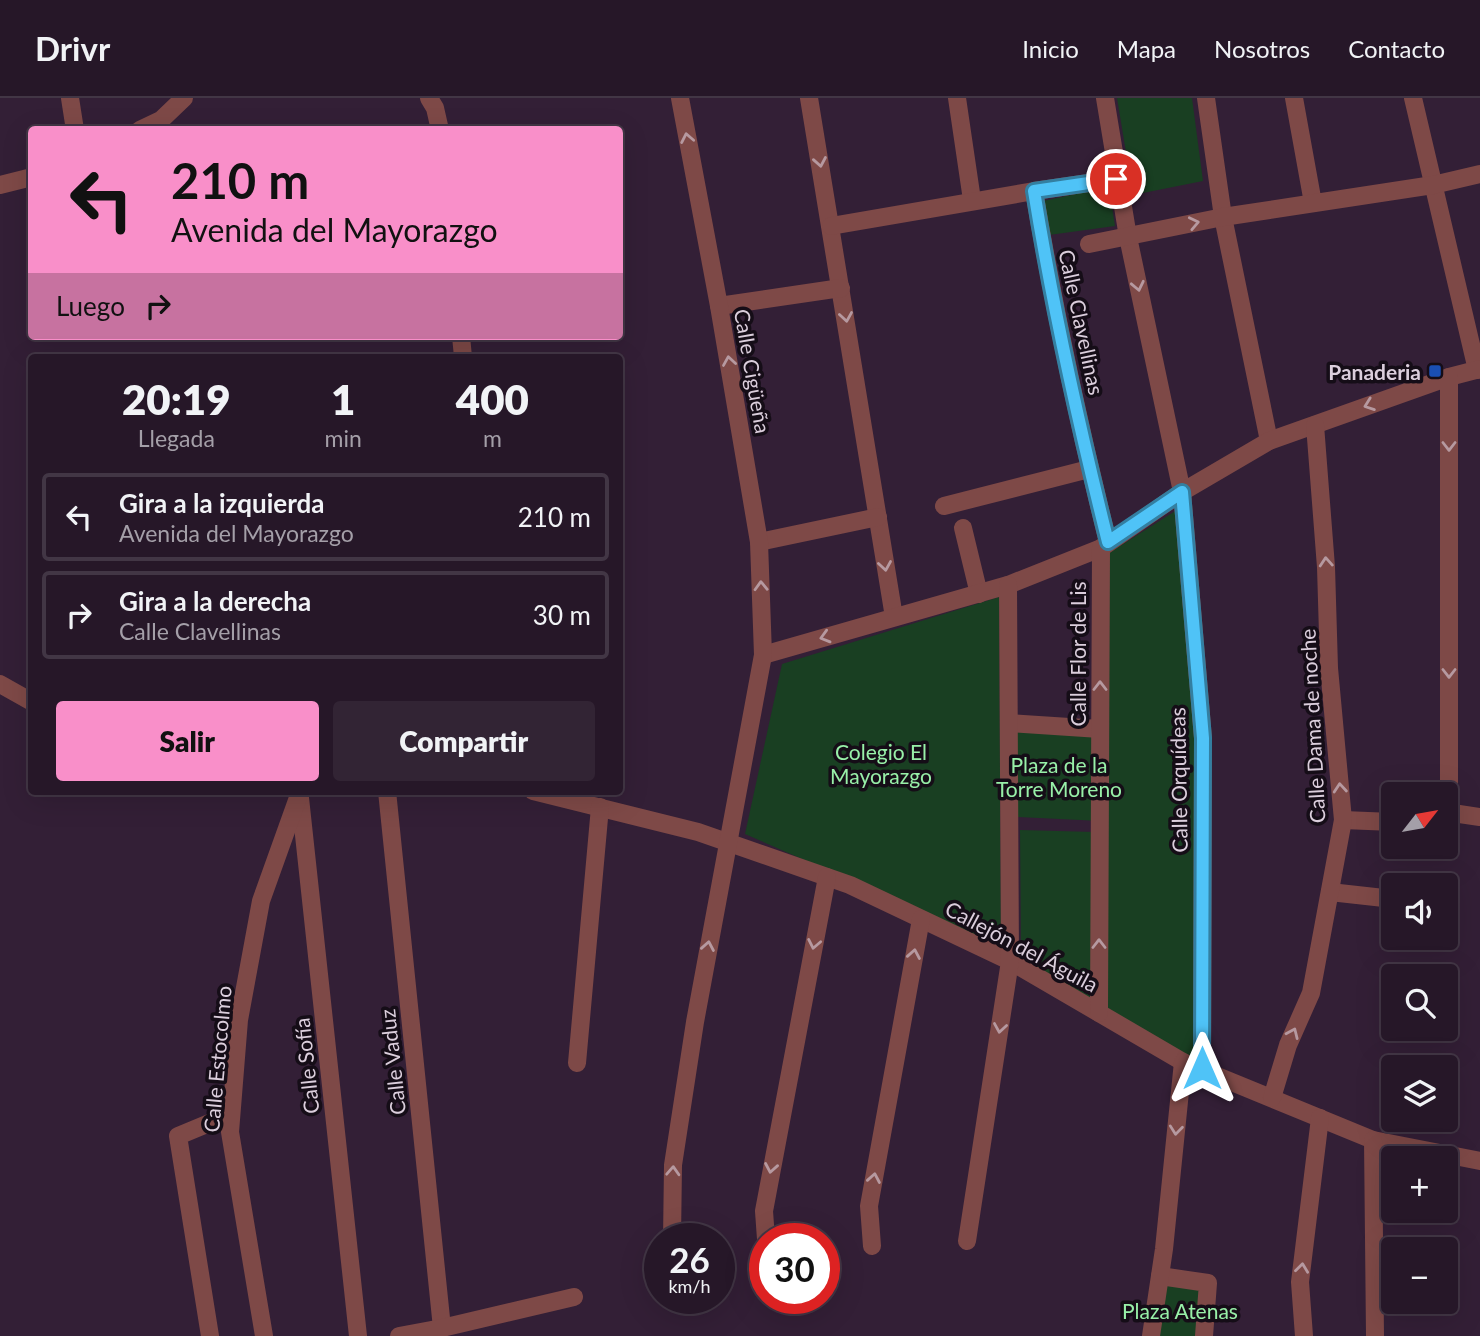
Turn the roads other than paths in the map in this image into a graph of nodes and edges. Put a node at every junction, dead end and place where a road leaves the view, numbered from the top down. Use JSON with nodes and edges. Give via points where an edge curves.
{"nodes":[{"id":1,"x":70,"y":98,"type":"edge"},
{"id":2,"x":184,"y":98,"type":"edge"},
{"id":3,"x":429,"y":98,"type":"edge"},
{"id":4,"x":680,"y":98,"type":"edge"},
{"id":5,"x":808,"y":98,"type":"edge"},
{"id":6,"x":957,"y":98,"type":"edge"},
{"id":7,"x":1105,"y":98,"type":"edge"},
{"id":8,"x":1206,"y":98,"type":"edge"},
{"id":9,"x":1294,"y":98,"type":"edge"},
{"id":10,"x":1413,"y":98,"type":"edge"},
{"id":11,"x":74,"y":126,"type":"edge"},
{"id":12,"x":149,"y":126,"type":"edge"},
{"id":13,"x":439,"y":126,"type":"edge"},
{"id":14,"x":1480,"y":174,"type":"edge"},
{"id":15,"x":28,"y":178,"type":"edge"},
{"id":16,"x":1116,"y":179,"type":"junction"},
{"id":17,"x":0,"y":185,"type":"edge"},
{"id":18,"x":1433,"y":185,"type":"junction"},
{"id":19,"x":1034,"y":191,"type":"junction"},
{"id":20,"x":972,"y":200,"type":"junction"},
{"id":21,"x":1313,"y":203,"type":"junction"},
{"id":22,"x":1223,"y":217,"type":"junction"},
{"id":23,"x":831,"y":226,"type":"junction"},
{"id":24,"x":1128,"y":237,"type":"junction"},
{"id":25,"x":1090,"y":244,"type":"dead end"},
{"id":26,"x":841,"y":288,"type":"junction"},
{"id":27,"x":719,"y":306,"type":"junction"},
{"id":28,"x":1478,"y":370,"type":"edge"},
{"id":29,"x":1449,"y":377,"type":"junction"},
{"id":30,"x":1315,"y":425,"type":"junction"},
{"id":31,"x":1269,"y":441,"type":"junction"},
{"id":32,"x":1089,"y":469,"type":"junction"},
{"id":33,"x":1182,"y":492,"type":"junction"},
{"id":34,"x":944,"y":506,"type":"dead end"},
{"id":35,"x":878,"y":517,"type":"junction"},
{"id":36,"x":963,"y":528,"type":"dead end"},
{"id":37,"x":759,"y":542,"type":"junction"},
{"id":38,"x":1104,"y":545,"type":"junction"},
{"id":39,"x":1008,"y":585,"type":"junction"},
{"id":40,"x":979,"y":594,"type":"junction"},
{"id":41,"x":894,"y":617,"type":"junction"},
{"id":42,"x":763,"y":654,"type":"junction"},
{"id":43,"x":0,"y":684,"type":"edge"},
{"id":44,"x":28,"y":700,"type":"edge"},
{"id":45,"x":1009,"y":723,"type":"junction"},
{"id":46,"x":1100,"y":729,"type":"junction"},
{"id":47,"x":1447,"y":782,"type":"edge"},
{"id":48,"x":299,"y":795,"type":"edge"},
{"id":49,"x":300,"y":795,"type":"edge"},
{"id":50,"x":387,"y":795,"type":"edge"},
{"id":51,"x":550,"y":795,"type":"edge"},
{"id":52,"x":600,"y":807,"type":"junction"},
{"id":53,"x":1458,"y":814,"type":"edge"},
{"id":54,"x":1480,"y":817,"type":"edge"},
{"id":55,"x":1343,"y":820,"type":"junction"},
{"id":56,"x":1381,"y":822,"type":"edge"},
{"id":57,"x":727,"y":842,"type":"junction"},
{"id":58,"x":827,"y":877,"type":"junction"},
{"id":59,"x":1330,"y":892,"type":"junction"},
{"id":60,"x":1381,"y":898,"type":"edge"},
{"id":61,"x":921,"y":919,"type":"junction"},
{"id":62,"x":1010,"y":961,"type":"junction"},
{"id":63,"x":1099,"y":1013,"type":"junction"},
{"id":64,"x":1183,"y":1062,"type":"junction"},
{"id":65,"x":577,"y":1063,"type":"dead end"},
{"id":66,"x":1202,"y":1068,"type":"junction"},
{"id":67,"x":1272,"y":1098,"type":"junction"},
{"id":68,"x":231,"y":1114,"type":"junction"},
{"id":69,"x":1320,"y":1118,"type":"junction"},
{"id":70,"x":1373,"y":1140,"type":"junction"},
{"id":71,"x":1480,"y":1161,"type":"edge"},
{"id":72,"x":671,"y":1223,"type":"edge"},
{"id":73,"x":765,"y":1223,"type":"edge"},
{"id":74,"x":967,"y":1241,"type":"dead end"},
{"id":75,"x":872,"y":1246,"type":"dead end"},
{"id":76,"x":1160,"y":1276,"type":"junction"},
{"id":77,"x":574,"y":1297,"type":"dead end"},
{"id":78,"x":442,"y":1328,"type":"junction"},
{"id":79,"x":210,"y":1336,"type":"edge"},
{"id":80,"x":264,"y":1336,"type":"edge"},
{"id":81,"x":358,"y":1336,"type":"edge"},
{"id":82,"x":399,"y":1336,"type":"edge"},
{"id":83,"x":1151,"y":1336,"type":"edge"},
{"id":84,"x":1204,"y":1336,"type":"edge"},
{"id":85,"x":1304,"y":1336,"type":"edge"},
{"id":86,"x":1375,"y":1336,"type":"edge"}],
"edges":[{"from":1,"to":11,"type":"street"},
{"from":2,"to":12,"type":"street","via":[[162,120]]},
{"from":3,"to":13,"type":"street"},
{"from":27,"to":4,"type":"street","name":"Calle Cigüeña","one_way":true},
{"from":5,"to":23,"type":"street","one_way":true},
{"from":6,"to":20,"type":"street"},
{"from":7,"to":16,"type":"street","name":"Calle Orquídeas"},
{"from":8,"to":22,"type":"street"},
{"from":9,"to":21,"type":"street"},
{"from":10,"to":18,"type":"street"},
{"from":14,"to":18,"type":"street"},
{"from":15,"to":17,"type":"street"},
{"from":16,"to":19,"type":"street"},
{"from":16,"to":24,"type":"street","name":"Calle Orquídeas"},
{"from":18,"to":21,"type":"street"},
{"from":18,"to":28,"type":"street"},
{"from":19,"to":20,"type":"street"},
{"from":19,"to":32,"type":"street","name":"Calle Clavellinas"},
{"from":20,"to":23,"type":"street"},
{"from":21,"to":22,"type":"street"},
{"from":24,"to":22,"type":"street","one_way":true},
{"from":22,"to":31,"type":"street"},
{"from":23,"to":26,"type":"street"},
{"from":24,"to":25,"type":"street"},
{"from":24,"to":33,"type":"street","name":"Calle Orquídeas","one_way":true},
{"from":26,"to":27,"type":"street"},
{"from":26,"to":35,"type":"street","one_way":true},
{"from":37,"to":27,"type":"street","name":"Calle Cigüeña","one_way":true},
{"from":28,"to":29,"type":"street"},
{"from":29,"to":30,"type":"street","one_way":true},
{"from":29,"to":47,"type":"street","one_way":true},
{"from":30,"to":31,"type":"street"},
{"from":55,"to":30,"type":"street","name":"Calle Dama de noche","one_way":true},
{"from":31,"to":33,"type":"street"},
{"from":32,"to":34,"type":"street"},
{"from":32,"to":38,"type":"street","name":"Calle Clavellinas"},
{"from":33,"to":38,"type":"street"},
{"from":33,"to":66,"type":"street","name":"Calle Orquídeas","via":[[1203,738]]},
{"from":35,"to":37,"type":"street"},
{"from":35,"to":41,"type":"street","one_way":true},
{"from":36,"to":40,"type":"street"},
{"from":42,"to":37,"type":"street","name":"Calle Cigüeña","one_way":true},
{"from":38,"to":39,"type":"street"},
{"from":46,"to":38,"type":"street","name":"Calle Flor de Lis","one_way":true},
{"from":39,"to":40,"type":"street"},
{"from":39,"to":45,"type":"street"},
{"from":40,"to":41,"type":"street"},
{"from":41,"to":42,"type":"street","one_way":true},
{"from":42,"to":57,"type":"street","name":"Calle Cigüeña"},
{"from":43,"to":44,"type":"street"},
{"from":45,"to":46,"type":"street"},
{"from":45,"to":62,"type":"street"},
{"from":63,"to":46,"type":"street","name":"Calle Flor de Lis","one_way":true},
{"from":48,"to":68,"type":"street","name":"Calle Estocolmo","via":[[261,901],[239,1020]]},
{"from":49,"to":81,"type":"street","name":"Calle Sofía"},
{"from":50,"to":78,"type":"street","name":"Calle Vaduz"},
{"from":51,"to":52,"type":"street","name":"Callejón del Águila"},
{"from":52,"to":57,"type":"street","name":"Callejón del Águila"},
{"from":52,"to":65,"type":"street"},
{"from":53,"to":54,"type":"street"},
{"from":55,"to":56,"type":"street"},
{"from":55,"to":59,"type":"street","name":"Calle Dama de noche"},
{"from":57,"to":58,"type":"street","name":"Callejón del Águila"},
{"from":72,"to":57,"type":"street","name":"Calle Cigüeña","one_way":true,"via":[[673,1166]]},
{"from":58,"to":61,"type":"street","name":"Callejón del Águila"},
{"from":58,"to":73,"type":"street","one_way":true},
{"from":59,"to":60,"type":"street"},
{"from":67,"to":59,"type":"street","name":"Calle Dama de noche","one_way":true,"via":[[1311,993]]},
{"from":61,"to":62,"type":"street","name":"Callejón del Águila"},
{"from":75,"to":61,"type":"street","one_way":true,"via":[[869,1206]]},
{"from":62,"to":63,"type":"street","name":"Callejón del Águila"},
{"from":62,"to":74,"type":"street","one_way":true},
{"from":63,"to":64,"type":"street","name":"Callejón del Águila"},
{"from":64,"to":66,"type":"street","name":"Callejón del Águila"},
{"from":64,"to":76,"type":"street","one_way":true},
{"from":66,"to":67,"type":"street","name":"Callejón del Águila"},
{"from":67,"to":69,"type":"street","name":"Callejón del Águila"},
{"from":68,"to":79,"type":"street","via":[[178,1136]]},
{"from":68,"to":80,"type":"street","name":"Calle Estocolmo","via":[[230,1132]]},
{"from":69,"to":70,"type":"street","name":"Callejón del Águila"},
{"from":85,"to":69,"type":"street","one_way":true,"via":[[1300,1282]]},
{"from":70,"to":71,"type":"street","name":"Callejón del Águila"},
{"from":70,"to":86,"type":"street"},
{"from":76,"to":83,"type":"street"},
{"from":76,"to":84,"type":"street","via":[[1208,1283]]},
{"from":77,"to":78,"type":"street"},
{"from":78,"to":82,"type":"street"}]}
